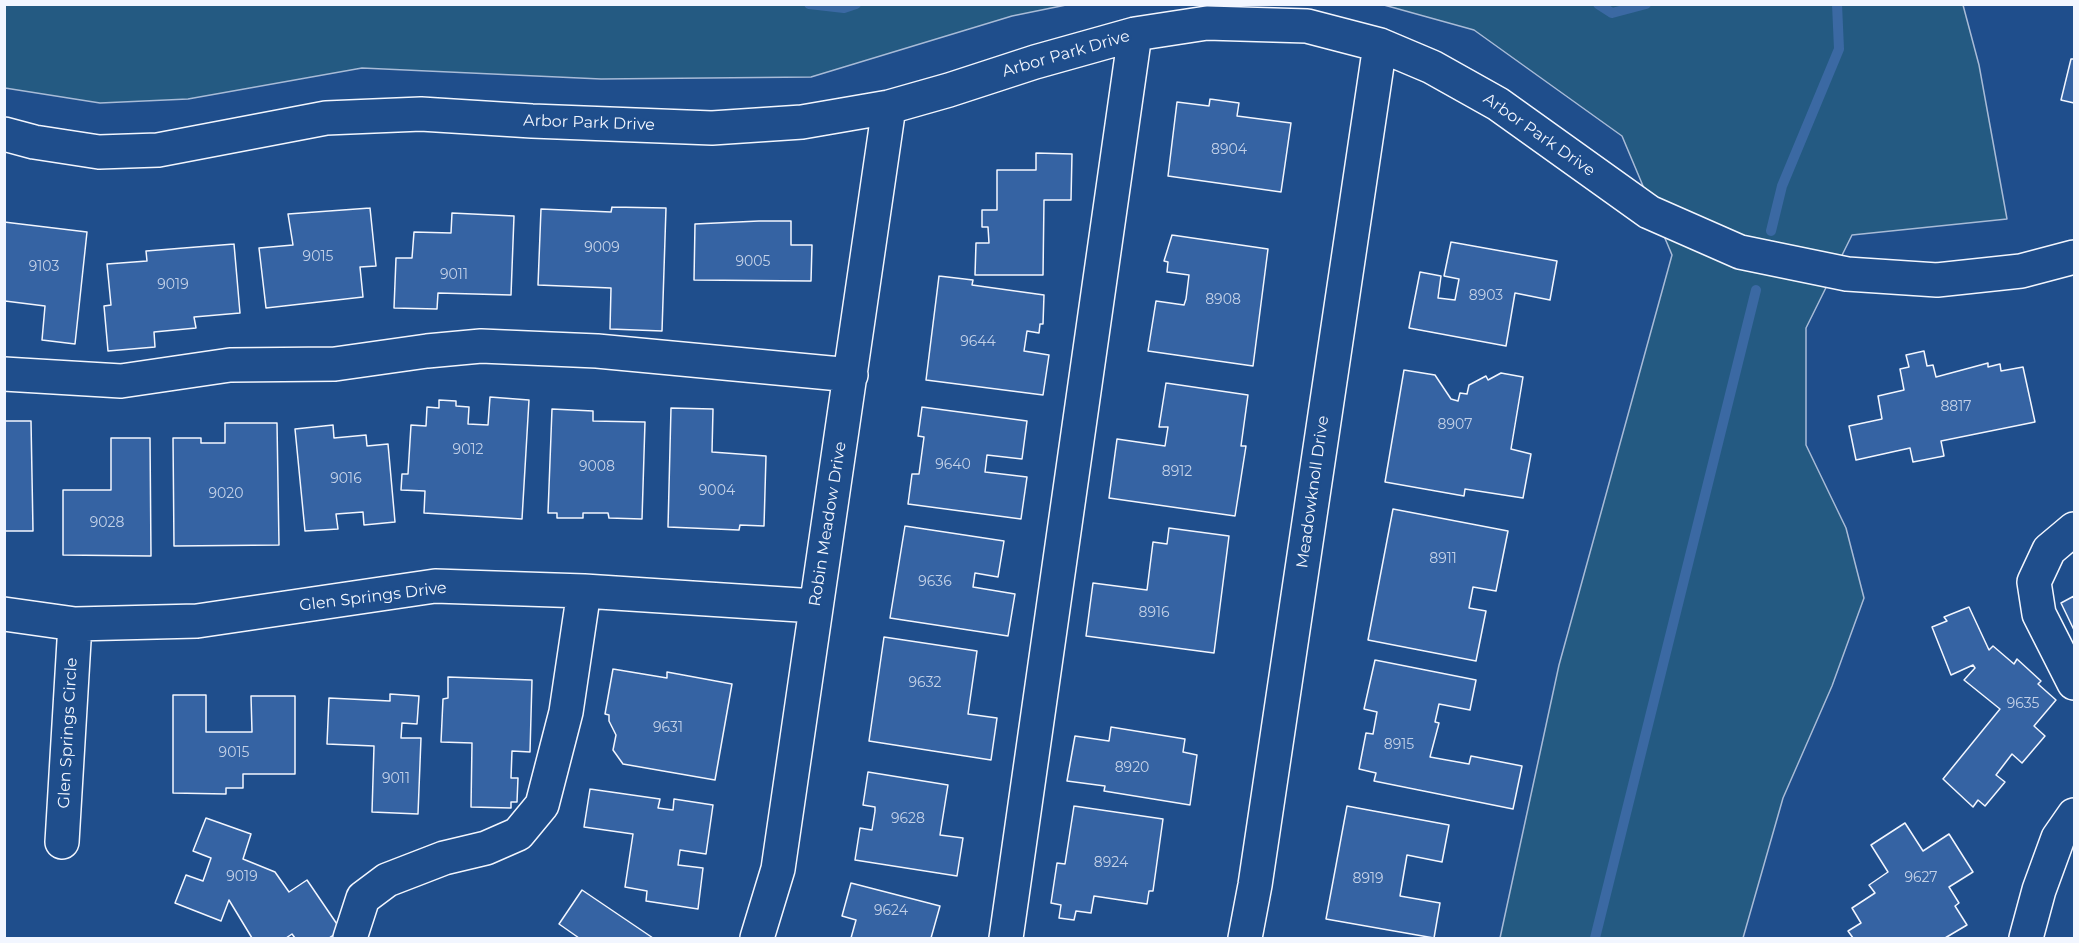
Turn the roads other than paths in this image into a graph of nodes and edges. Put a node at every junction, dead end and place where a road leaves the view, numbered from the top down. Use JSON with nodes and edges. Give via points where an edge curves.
{"nodes":[{"id":1,"x":1136,"y":34,"type":"junction"},
{"id":2,"x":1380,"y":45,"type":"junction"},
{"id":3,"x":889,"y":107,"type":"junction"},
{"id":4,"x":4,"y":134,"type":"edge"},
{"id":5,"x":2074,"y":257,"type":"edge"},
{"id":6,"x":4,"y":374,"type":"edge"},
{"id":7,"x":851,"y":375,"type":"junction"},
{"id":8,"x":2074,"y":529,"type":"edge"},
{"id":9,"x":584,"y":591,"type":"junction"},
{"id":10,"x":815,"y":606,"type":"junction"},
{"id":11,"x":4,"y":614,"type":"edge"},
{"id":12,"x":75,"y":624,"type":"junction"},
{"id":13,"x":2074,"y":684,"type":"edge"},
{"id":14,"x":2074,"y":814,"type":"edge"},
{"id":15,"x":62,"y":842,"type":"dead end"},
{"id":16,"x":350,"y":939,"type":"edge"},
{"id":17,"x":757,"y":939,"type":"edge"},
{"id":18,"x":1006,"y":939,"type":"edge"},
{"id":19,"x":1245,"y":939,"type":"edge"},
{"id":20,"x":2026,"y":939,"type":"edge"}],
"edges":[{"from":1,"to":2,"type":"street","name":"Arbor Park Drive","via":[[1207,23],[1307,26]]},
{"from":1,"to":3,"type":"street","name":"Arbor Park Drive"},
{"from":1,"to":18,"type":"street"},
{"from":2,"to":5,"type":"street","name":"Arbor Park Drive","via":[[1432,67],[1498,104],[1649,212],[1740,252],[1847,274],[1937,280],[2020,271]]},
{"from":2,"to":19,"type":"street","name":"Meadowknoll Drive"},
{"from":3,"to":4,"type":"street","name":"Arbor Park Drive","via":[[802,122],[712,128],[421,114],[326,118],[158,150],[99,152]]},
{"from":3,"to":7,"type":"street","name":"Robin Meadow Drive"},
{"from":6,"to":7,"type":"street","via":[[121,381],[230,365],[336,364],[481,346],[597,351]]},
{"from":7,"to":10,"type":"street","name":"Robin Meadow Drive"},
{"from":8,"to":13,"type":"street","via":[[2049,550],[2034,582],[2039,614]]},
{"from":9,"to":10,"type":"street","name":"Glen Springs Drive"},
{"from":9,"to":12,"type":"street","name":"Glen Springs Drive","via":[[435,586],[197,621]]},
{"from":9,"to":16,"type":"street","via":[[566,712],[542,805],[518,834],[387,880],[363,898]]},
{"from":10,"to":17,"type":"street","name":"Robin Meadow Drive","via":[[778,869]]},
{"from":11,"to":12,"type":"street","name":"Glen Springs Drive"},
{"from":12,"to":15,"type":"street","name":"Glen Springs Circle"},
{"from":14,"to":20,"type":"street","via":[[2058,838]]}]}
